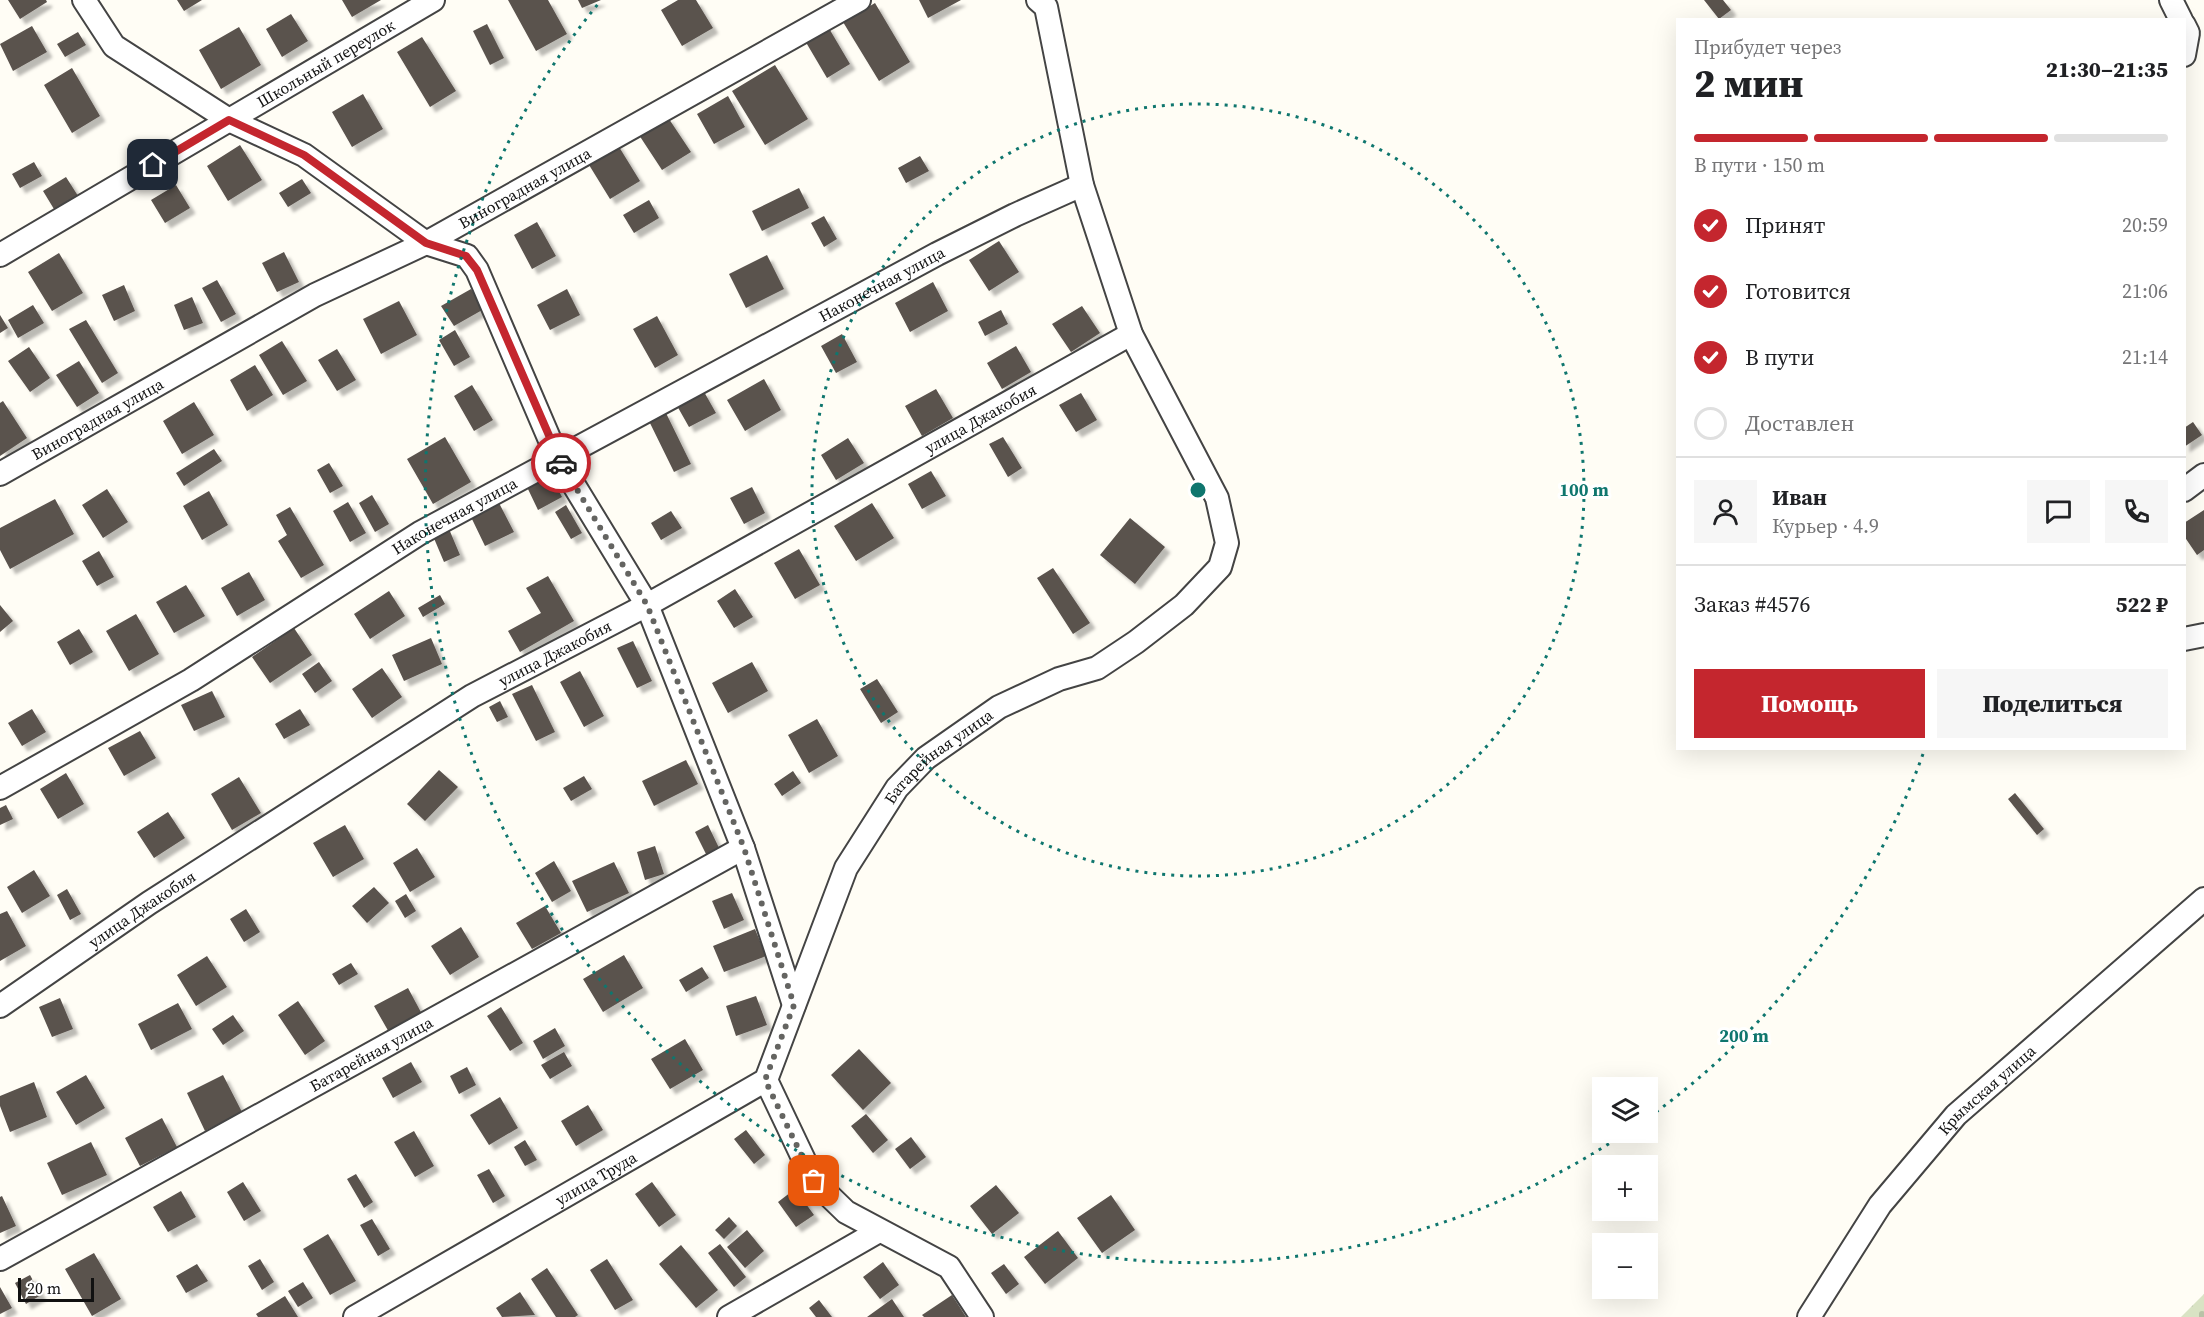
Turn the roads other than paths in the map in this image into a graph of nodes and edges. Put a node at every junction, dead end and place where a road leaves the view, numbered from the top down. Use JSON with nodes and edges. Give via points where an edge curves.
{"nodes":[{"id":1,"x":84,"y":0,"type":"edge"},
{"id":2,"x":433,"y":0,"type":"edge"},
{"id":3,"x":859,"y":0,"type":"edge"},
{"id":4,"x":1038,"y":0,"type":"edge"},
{"id":5,"x":2171,"y":0,"type":"edge"},
{"id":6,"x":2180,"y":18,"type":"edge"},
{"id":7,"x":2186,"y":29,"type":"edge"},
{"id":8,"x":2186,"y":44,"type":"edge"},
{"id":9,"x":229,"y":120,"type":"junction"},
{"id":10,"x":1082,"y":185,"type":"junction"},
{"id":11,"x":426,"y":243,"type":"junction"},
{"id":12,"x":0,"y":255,"type":"edge"},
{"id":13,"x":1131,"y":334,"type":"junction"},
{"id":14,"x":558,"y":459,"type":"junction"},
{"id":15,"x":0,"y":474,"type":"edge"},
{"id":16,"x":2204,"y":475,"type":"edge"},
{"id":17,"x":2186,"y":488,"type":"edge"},
{"id":18,"x":647,"y":605,"type":"junction"},
{"id":19,"x":2204,"y":634,"type":"edge"},
{"id":20,"x":2186,"y":638,"type":"edge"},
{"id":21,"x":0,"y":788,"type":"edge"},
{"id":22,"x":744,"y":848,"type":"junction"},
{"id":23,"x":2204,"y":899,"type":"edge"},
{"id":24,"x":794,"y":1005,"type":"junction"},
{"id":25,"x":0,"y":1006,"type":"edge"},
{"id":26,"x":765,"y":1080,"type":"junction"},
{"id":27,"x":879,"y":1231,"type":"junction"},
{"id":28,"x":0,"y":1259,"type":"edge"},
{"id":29,"x":355,"y":1317,"type":"edge"},
{"id":30,"x":729,"y":1317,"type":"edge"},
{"id":31,"x":982,"y":1317,"type":"edge"},
{"id":32,"x":1809,"y":1317,"type":"edge"}],
"edges":[{"from":1,"to":9,"type":"street","via":[[114,46]]},
{"from":2,"to":9,"type":"street","name":"Школьный переулок"},
{"from":3,"to":11,"type":"street","name":"Виноградная улица"},
{"from":4,"to":10,"type":"street","name":"Батарейная улица","via":[[1046,7]]},
{"from":5,"to":6,"type":"street"},
{"from":7,"to":8,"type":"street"},
{"from":9,"to":11,"type":"street","via":[[304,155]]},
{"from":9,"to":12,"type":"street","name":"Школьный переулок"},
{"from":10,"to":13,"type":"street","name":"Батарейная улица"},
{"from":10,"to":14,"type":"street","name":"Наконечная улица","via":[[937,254]]},
{"from":11,"to":14,"type":"street","via":[[466,256],[477,270]]},
{"from":11,"to":15,"type":"street","name":"Виноградная улица","via":[[315,295]]},
{"from":13,"to":18,"type":"street","name":"улица Джакобия"},
{"from":13,"to":24,"type":"street","name":"Батарейная улица","via":[[1217,498],[1227,543],[1220,567],[1184,604],[1097,668],[1059,679],[999,708],[926,758],[897,788],[846,868]]},
{"from":14,"to":18,"type":"street"},
{"from":14,"to":21,"type":"street","name":"Наконечная улица","via":[[420,533],[191,680]]},
{"from":16,"to":17,"type":"street"},
{"from":18,"to":22,"type":"street"},
{"from":18,"to":25,"type":"street","name":"улица Джакобия","via":[[472,696],[149,903]]},
{"from":19,"to":20,"type":"street"},
{"from":22,"to":24,"type":"street"},
{"from":22,"to":28,"type":"street","name":"Батарейная улица"},
{"from":23,"to":32,"type":"street","name":"Крымская улица","via":[[1956,1115],[1880,1205]]},
{"from":24,"to":26,"type":"street"},
{"from":26,"to":27,"type":"street","via":[[814,1181],[846,1212]]},
{"from":26,"to":29,"type":"street","name":"улица Труда"},
{"from":27,"to":30,"type":"street"},
{"from":27,"to":31,"type":"street","via":[[949,1267]]}]}
